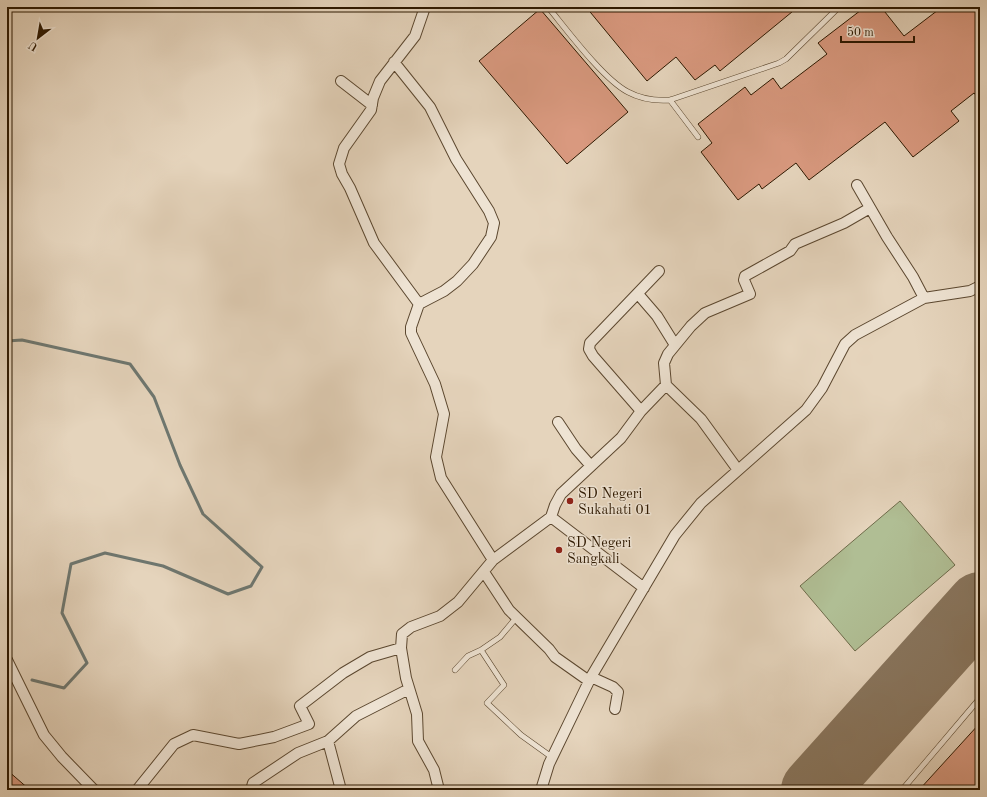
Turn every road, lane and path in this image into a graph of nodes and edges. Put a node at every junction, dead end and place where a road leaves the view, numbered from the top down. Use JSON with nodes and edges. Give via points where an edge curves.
{"nodes":[{"id":1,"x":424,"y":7,"type":"edge"},
{"id":2,"x":548,"y":7,"type":"edge"},
{"id":3,"x":839,"y":7,"type":"edge"},
{"id":4,"x":394,"y":62,"type":"junction"},
{"id":5,"x":341,"y":81,"type":"dead end"},
{"id":6,"x":670,"y":100,"type":"junction"},
{"id":7,"x":372,"y":105,"type":"junction"},
{"id":8,"x":698,"y":137,"type":"dead end"},
{"id":9,"x":857,"y":185,"type":"dead end"},
{"id":10,"x":870,"y":208,"type":"junction"},
{"id":11,"x":659,"y":271,"type":"dead end"},
{"id":12,"x":980,"y":286,"type":"edge"},
{"id":13,"x":638,"y":294,"type":"junction"},
{"id":14,"x":924,"y":298,"type":"junction"},
{"id":15,"x":419,"y":304,"type":"junction"},
{"id":16,"x":676,"y":345,"type":"junction"},
{"id":17,"x":666,"y":384,"type":"junction"},
{"id":18,"x":641,"y":411,"type":"junction"},
{"id":19,"x":558,"y":422,"type":"dead end"},
{"id":20,"x":591,"y":466,"type":"junction"},
{"id":21,"x":738,"y":470,"type":"junction"},
{"id":22,"x":551,"y":517,"type":"junction"},
{"id":23,"x":493,"y":560,"type":"junction"},
{"id":24,"x":484,"y":572,"type":"junction"},
{"id":25,"x":644,"y":588,"type":"junction"},
{"id":26,"x":516,"y":618,"type":"junction"},
{"id":27,"x":401,"y":648,"type":"junction"},
{"id":28,"x":481,"y":650,"type":"junction"},
{"id":29,"x":7,"y":660,"type":"edge"},
{"id":30,"x":455,"y":670,"type":"dead end"},
{"id":31,"x":590,"y":679,"type":"junction"},
{"id":32,"x":409,"y":689,"type":"junction"},
{"id":33,"x":980,"y":698,"type":"edge"},
{"id":34,"x":615,"y":709,"type":"dead end"},
{"id":35,"x":328,"y":741,"type":"junction"},
{"id":36,"x":553,"y":758,"type":"junction"},
{"id":37,"x":94,"y":790,"type":"edge"},
{"id":38,"x":137,"y":790,"type":"edge"},
{"id":39,"x":250,"y":790,"type":"edge"},
{"id":40,"x":340,"y":790,"type":"edge"},
{"id":41,"x":439,"y":790,"type":"edge"},
{"id":42,"x":541,"y":790,"type":"edge"},
{"id":43,"x":902,"y":790,"type":"edge"}],
"edges":[{"from":1,"to":4,"type":"street","via":[[415,36]]},
{"from":2,"to":6,"type":"lane","via":[[610,79],[627,92],[645,99]]},
{"from":3,"to":6,"type":"lane","via":[[779,63]]},
{"from":4,"to":7,"type":"street","via":[[376,88]]},
{"from":4,"to":15,"type":"street","via":[[430,106],[456,159],[490,211],[494,223],[491,237],[473,264],[444,291]]},
{"from":5,"to":7,"type":"street"},
{"from":6,"to":8,"type":"lane"},
{"from":7,"to":15,"type":"street","via":[[344,148],[339,164],[374,243]]},
{"from":9,"to":10,"type":"street"},
{"from":10,"to":14,"type":"street"},
{"from":10,"to":16,"type":"street","via":[[844,223],[795,244],[790,251],[745,276],[744,280],[750,294],[706,313],[691,326]]},
{"from":11,"to":13,"type":"street"},
{"from":12,"to":14,"type":"street","via":[[970,291]]},
{"from":13,"to":16,"type":"street","via":[[657,316]]},
{"from":13,"to":18,"type":"street","via":[[594,338],[589,349]]},
{"from":14,"to":21,"type":"street","via":[[850,339],[809,407]]},
{"from":15,"to":23,"type":"street","via":[[411,333],[435,384],[444,414],[436,457],[437,467],[441,478]]},
{"from":16,"to":17,"type":"street","via":[[664,363]]},
{"from":17,"to":18,"type":"street"},
{"from":17,"to":21,"type":"street","via":[[701,419]]},
{"from":18,"to":20,"type":"street","via":[[621,438]]},
{"from":19,"to":20,"type":"street"},
{"from":20,"to":22,"type":"street","via":[[561,494]]},
{"from":21,"to":25,"type":"street","via":[[701,503],[675,535]]},
{"from":22,"to":23,"type":"street"},
{"from":22,"to":25,"type":"street"},
{"from":23,"to":24,"type":"street"},
{"from":24,"to":26,"type":"street"},
{"from":24,"to":27,"type":"street","via":[[458,602],[440,616],[405,631],[401,638]]},
{"from":25,"to":31,"type":"street"},
{"from":26,"to":28,"type":"lane","via":[[500,637]]},
{"from":26,"to":31,"type":"street","via":[[555,657]]},
{"from":27,"to":32,"type":"street"},
{"from":27,"to":38,"type":"street","via":[[370,657],[343,673],[300,706],[309,724],[274,737],[239,744],[193,735],[174,744]]},
{"from":28,"to":30,"type":"lane","via":[[468,656]]},
{"from":28,"to":36,"type":"lane","via":[[504,685],[487,703],[522,735]]},
{"from":29,"to":37,"type":"street","via":[[44,735]]},
{"from":31,"to":34,"type":"street","via":[[618,692]]},
{"from":31,"to":36,"type":"street"},
{"from":32,"to":35,"type":"street","via":[[356,716]]},
{"from":32,"to":41,"type":"street","via":[[417,714],[418,741],[434,770]]},
{"from":33,"to":43,"type":"lane"},
{"from":35,"to":39,"type":"street","via":[[298,753],[253,783]]},
{"from":35,"to":40,"type":"street"},
{"from":36,"to":42,"type":"street"}]}
